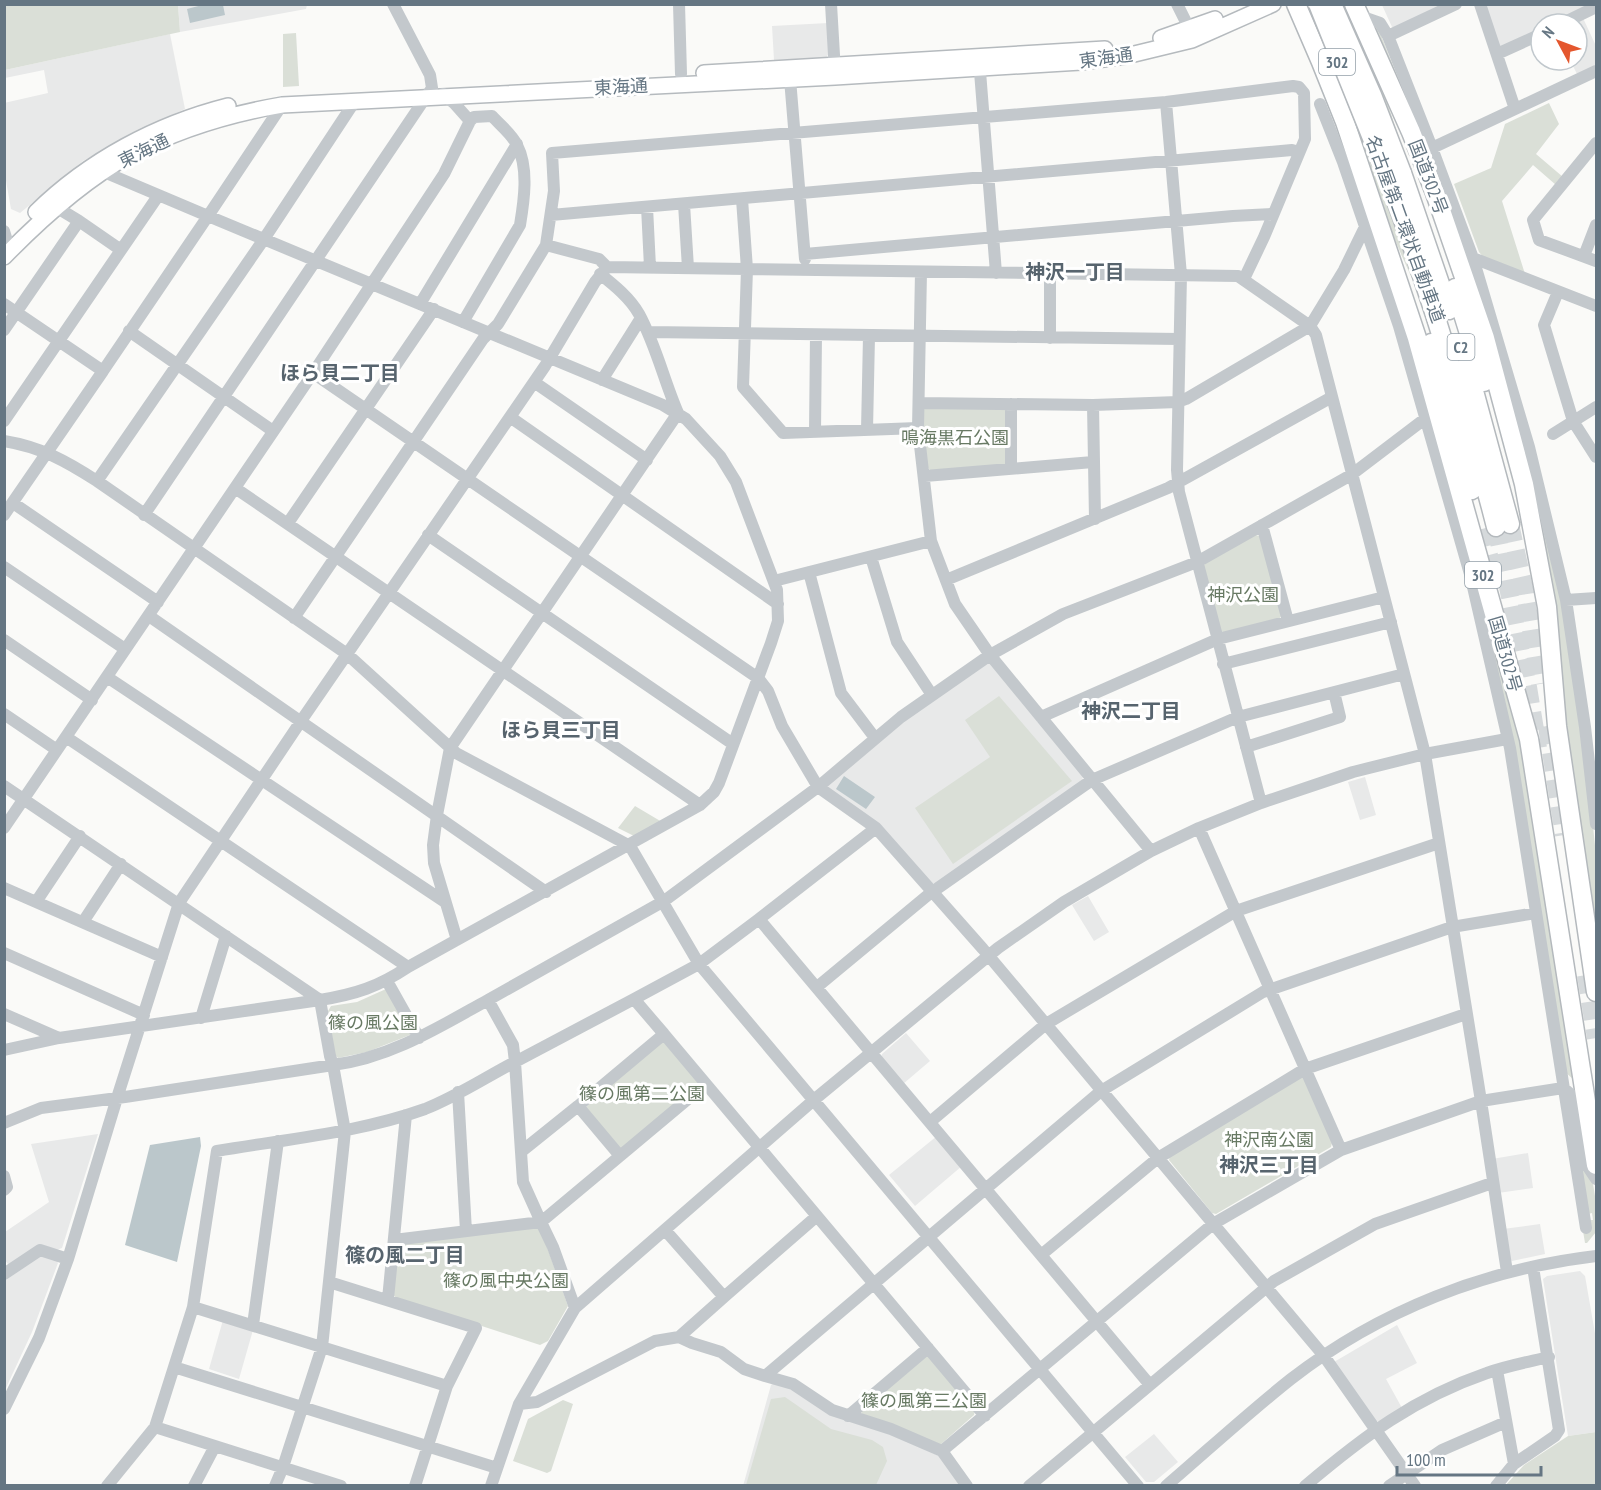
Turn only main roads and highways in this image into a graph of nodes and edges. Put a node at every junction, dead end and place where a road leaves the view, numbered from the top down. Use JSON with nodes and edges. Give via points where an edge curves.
{"nodes":[{"id":1,"x":1247,"y":4,"type":"edge"},
{"id":2,"x":1273,"y":4,"type":"edge"},
{"id":3,"x":1296,"y":4,"type":"edge"},
{"id":4,"x":1318,"y":4,"type":"edge"},
{"id":5,"x":1332,"y":4,"type":"edge"},
{"id":6,"x":1342,"y":4,"type":"edge"},
{"id":7,"x":1357,"y":10,"type":"edge"},
{"id":8,"x":979,"y":63,"type":"junction"},
{"id":9,"x":1383,"y":69,"type":"junction"},
{"id":10,"x":835,"y":71,"type":"junction"},
{"id":11,"x":429,"y":92,"type":"junction"},
{"id":12,"x":1345,"y":122,"type":"junction"},
{"id":13,"x":1395,"y":175,"type":"junction"},
{"id":14,"x":1375,"y":207,"type":"junction"},
{"id":15,"x":7,"y":244,"type":"edge"},
{"id":16,"x":1502,"y":525,"type":"junction"},
{"id":17,"x":1596,"y":992,"type":"tunnel mouth"},
{"id":18,"x":1596,"y":1164,"type":"edge"}],
"edges":[{"from":1,"to":8,"type":"main road","name":"東海通","via":[[1190,30],[1159,39]]},
{"from":2,"to":8,"type":"main road","name":"東海通","via":[[1192,40],[1149,51],[1081,62]]},
{"from":3,"to":12,"type":"highway","name":"国道302号","number":"302"},
{"from":4,"to":13,"type":"highway","name":"名古屋第二環状自動車道","number":"C2","bridge":true},
{"from":5,"to":13,"type":"highway","name":"名古屋第二環状自動車道","number":"C2","bridge":true,"via":[[1372,95]]},
{"from":6,"to":12,"type":"highway","name":"国道302号","number":"302","via":[[1348,19],[1335,75]]},
{"from":7,"to":9,"type":"highway","name":"国道302号","number":"302"},
{"from":8,"to":10,"type":"main road","name":"東海通"},
{"from":9,"to":16,"type":"highway","via":[[1500,433]]},
{"from":9,"to":17,"type":"highway","name":"国道302号","number":"302","via":[[1431,183],[1477,316],[1524,484],[1547,607],[1557,726]]},
{"from":10,"to":11,"type":"main road","name":"東海通","via":[[681,74]]},
{"from":10,"to":11,"type":"main road","name":"東海通","via":[[790,79],[446,96]]},
{"from":11,"to":15,"type":"main road","name":"東海通","via":[[282,105],[209,122],[130,155]]},
{"from":11,"to":15,"type":"main road","name":"東海通","via":[[286,95],[206,112],[125,146],[87,170],[52,197]]},
{"from":12,"to":14,"type":"highway","name":"国道302号","number":"302"},
{"from":13,"to":16,"type":"highway","name":"名古屋第二環状自動車道","number":"C2","via":[[1460,343]]},
{"from":14,"to":16,"type":"highway","number":"C2","via":[[1419,306],[1449,402]]},
{"from":14,"to":18,"type":"highway","name":"国道302号","number":"302","via":[[1417,338],[1529,739]]}]}
